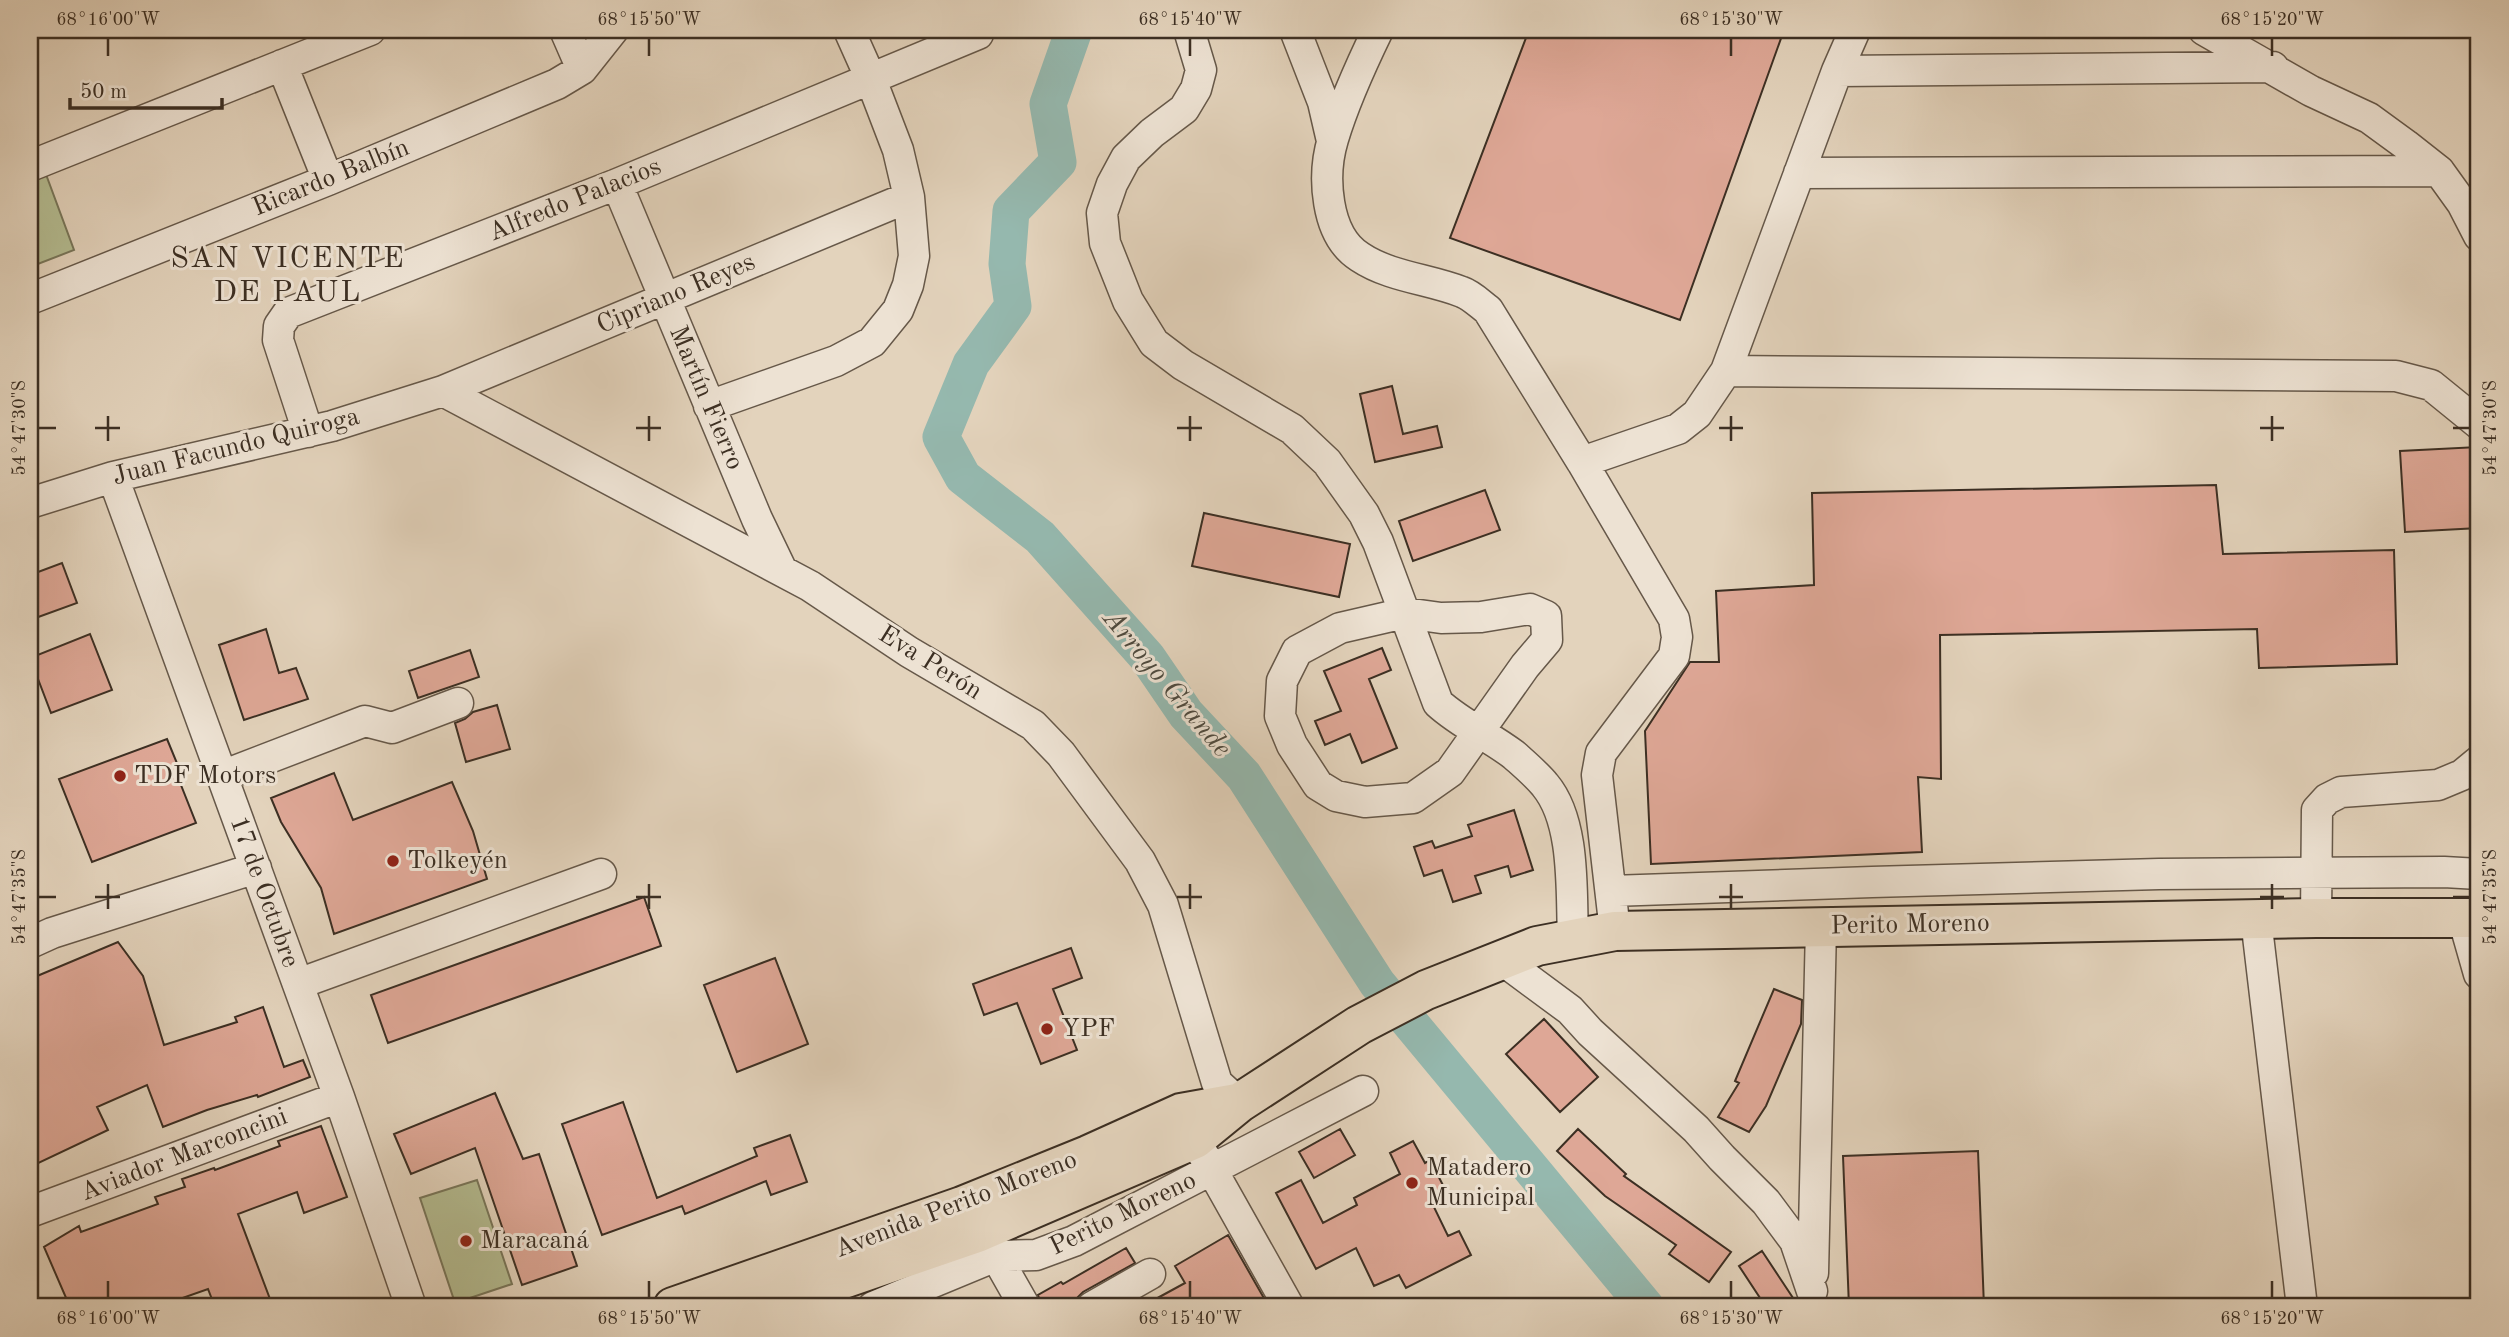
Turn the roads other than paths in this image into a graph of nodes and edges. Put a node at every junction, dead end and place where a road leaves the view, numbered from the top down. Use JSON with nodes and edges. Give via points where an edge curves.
{"nodes":[{"id":1,"x":370,"y":30,"type":"edge"},
{"id":2,"x":565,"y":30,"type":"edge"},
{"id":3,"x":613,"y":30,"type":"edge"},
{"id":4,"x":849,"y":30,"type":"edge"},
{"id":5,"x":1189,"y":30,"type":"edge"},
{"id":6,"x":1296,"y":30,"type":"edge"},
{"id":7,"x":1378,"y":30,"type":"edge"},
{"id":8,"x":1855,"y":30,"type":"edge"},
{"id":9,"x":2204,"y":30,"type":"edge"},
{"id":10,"x":977,"y":32,"type":"edge"},
{"id":11,"x":282,"y":65,"type":"junction"},
{"id":12,"x":2273,"y":67,"type":"junction"},
{"id":13,"x":582,"y":69,"type":"junction"},
{"id":14,"x":1837,"y":71,"type":"junction"},
{"id":15,"x":870,"y":77,"type":"junction"},
{"id":16,"x":1332,"y":141,"type":"junction"},
{"id":17,"x":30,"y":166,"type":"edge"},
{"id":18,"x":2440,"y":171,"type":"junction"},
{"id":19,"x":1799,"y":173,"type":"junction"},
{"id":20,"x":328,"y":180,"type":"junction"},
{"id":21,"x":617,"y":184,"type":"junction"},
{"id":22,"x":909,"y":197,"type":"junction"},
{"id":23,"x":2479,"y":236,"type":"edge"},
{"id":24,"x":30,"y":299,"type":"edge"},
{"id":25,"x":665,"y":299,"type":"junction"},
{"id":26,"x":1726,"y":371,"type":"junction"},
{"id":27,"x":443,"y":391,"type":"junction"},
{"id":28,"x":709,"y":406,"type":"junction"},
{"id":29,"x":2479,"y":424,"type":"edge"},
{"id":30,"x":308,"y":432,"type":"junction"},
{"id":31,"x":1582,"y":462,"type":"junction"},
{"id":32,"x":113,"y":477,"type":"junction"},
{"id":33,"x":30,"y":503,"type":"edge"},
{"id":34,"x":782,"y":571,"type":"junction"},
{"id":35,"x":1405,"y":612,"type":"junction"},
{"id":36,"x":458,"y":703,"type":"dead end"},
{"id":37,"x":1479,"y":731,"type":"junction"},
{"id":38,"x":2479,"y":761,"type":"edge"},
{"id":39,"x":222,"y":776,"type":"junction"},
{"id":40,"x":256,"y":868,"type":"junction"},
{"id":41,"x":601,"y":874,"type":"dead end"},
{"id":42,"x":2316,"y":874,"type":"junction"},
{"id":43,"x":2479,"y":874,"type":"edge"},
{"id":44,"x":1611,"y":891,"type":"junction"},
{"id":45,"x":2316,"y":918,"type":"junction"},
{"id":46,"x":2471,"y":918,"type":"edge"},
{"id":47,"x":2256,"y":919,"type":"junction"},
{"id":48,"x":1821,"y":927,"type":"junction"},
{"id":49,"x":1615,"y":932,"type":"junction"},
{"id":50,"x":1573,"y":938,"type":"junction"},
{"id":51,"x":30,"y":943,"type":"edge"},
{"id":52,"x":1501,"y":959,"type":"junction"},
{"id":53,"x":2479,"y":975,"type":"edge"},
{"id":54,"x":298,"y":984,"type":"junction"},
{"id":55,"x":1359,"y":1025,"type":"joint"},
{"id":56,"x":1363,"y":1091,"type":"dead end"},
{"id":57,"x":339,"y":1097,"type":"junction"},
{"id":58,"x":1239,"y":1103,"type":"junction"},
{"id":59,"x":1196,"y":1141,"type":"junction"},
{"id":60,"x":30,"y":1212,"type":"edge"},
{"id":61,"x":978,"y":1232,"type":"junction"},
{"id":62,"x":1150,"y":1274,"type":"dead end"},
{"id":63,"x":1812,"y":1299,"type":"edge"},
{"id":64,"x":411,"y":1307,"type":"edge"},
{"id":65,"x":673,"y":1307,"type":"edge"},
{"id":66,"x":762,"y":1307,"type":"edge"},
{"id":67,"x":873,"y":1307,"type":"edge"},
{"id":68,"x":1025,"y":1307,"type":"edge"},
{"id":69,"x":1091,"y":1307,"type":"edge"},
{"id":70,"x":1289,"y":1307,"type":"edge"},
{"id":71,"x":2302,"y":1307,"type":"edge"}],
"edges":[{"from":1,"to":11,"type":"street"},
{"from":2,"to":13,"type":"street"},
{"from":3,"to":13,"type":"street","name":"Ricardo Balbín"},
{"from":4,"to":15,"type":"street"},
{"from":5,"to":35,"type":"street","via":[[1201,70],[1196,89],[1184,109],[1126,158],[1102,214],[1105,243],[1128,301],[1154,343],[1292,429],[1327,462],[1364,514]]},
{"from":6,"to":16,"type":"street"},
{"from":7,"to":16,"type":"street"},
{"from":8,"to":14,"type":"street"},
{"from":9,"to":12,"type":"street"},
{"from":10,"to":15,"type":"street","name":"Alfredo Palacios"},
{"from":11,"to":17,"type":"street"},
{"from":11,"to":20,"type":"street"},
{"from":12,"to":14,"type":"street"},
{"from":12,"to":18,"type":"street","via":[[2369,118]]},
{"from":13,"to":20,"type":"street","name":"Ricardo Balbín","via":[[557,84]]},
{"from":14,"to":19,"type":"street"},
{"from":15,"to":21,"type":"street","name":"Alfredo Palacios"},
{"from":15,"to":22,"type":"street","via":[[898,150]]},
{"from":16,"to":31,"type":"street","via":[[1328,194],[1339,236],[1359,257],[1464,292],[1488,310]]},
{"from":18,"to":19,"type":"street"},
{"from":18,"to":23,"type":"street"},
{"from":19,"to":26,"type":"street"},
{"from":20,"to":24,"type":"street","name":"Ricardo Balbín"},
{"from":21,"to":25,"type":"street","name":"Martín Fierro"},
{"from":21,"to":30,"type":"street","name":"Alfredo Palacios","via":[[288,313],[279,326],[278,340]]},
{"from":22,"to":25,"type":"street","name":"Cipriano Reyes"},
{"from":22,"to":28,"type":"street","via":[[914,256],[908,285],[898,310],[872,342],[836,361]]},
{"from":25,"to":27,"type":"street","name":"Cipriano Reyes"},
{"from":25,"to":28,"type":"street","name":"Martín Fierro"},
{"from":26,"to":29,"type":"street","via":[[2396,376],[2431,385]]},
{"from":26,"to":31,"type":"street","via":[[1697,414],[1678,429]]},
{"from":27,"to":30,"type":"street","name":"Juan Facundo Quiroga"},
{"from":27,"to":34,"type":"street","name":"Eva Perón"},
{"from":28,"to":34,"type":"street","name":"Martín Fierro"},
{"from":30,"to":32,"type":"street","name":"Juan Facundo Quiroga"},
{"from":31,"to":44,"type":"street","via":[[1674,619],[1677,637],[1674,656],[1601,753],[1597,775]]},
{"from":32,"to":33,"type":"street","name":"Juan Facundo Quiroga"},
{"from":32,"to":39,"type":"street","name":"17 de Octubre"},
{"from":34,"to":58,"type":"street","name":"Eva Perón","via":[[1033,726],[1061,754],[1140,861],[1163,905],[1217,1083]]},
{"from":35,"to":37,"type":"street","via":[[1438,703]]},
{"from":35,"to":37,"type":"street","via":[[1441,618],[1530,609],[1546,616],[1547,640]]},
{"from":35,"to":37,"type":"street","via":[[1339,628],[1297,651],[1282,681],[1280,716],[1292,745],[1318,785],[1336,796],[1365,802],[1413,798],[1450,772]]},
{"from":36,"to":39,"type":"street","via":[[392,728],[365,721]]},
{"from":37,"to":50,"type":"street","via":[[1514,755],[1546,786],[1560,811],[1567,836]]},
{"from":38,"to":42,"type":"street","via":[[2438,785],[2341,792],[2327,799],[2317,810]]},
{"from":39,"to":40,"type":"street","name":"17 de Octubre"},
{"from":40,"to":51,"type":"street"},
{"from":40,"to":54,"type":"street","name":"17 de Octubre"},
{"from":41,"to":54,"type":"street"},
{"from":42,"to":43,"type":"street"},
{"from":42,"to":44,"type":"street","via":[[2159,874]]},
{"from":42,"to":45,"type":"street"},
{"from":44,"to":49,"type":"street"},
{"from":45,"to":46,"type":"main road","name":"Perito Moreno"},
{"from":45,"to":47,"type":"main road","name":"Perito Moreno"},
{"from":46,"to":53,"type":"street"},
{"from":47,"to":48,"type":"main road","name":"Perito Moreno"},
{"from":47,"to":71,"type":"street"},
{"from":48,"to":49,"type":"main road","name":"Perito Moreno"},
{"from":48,"to":63,"type":"street"},
{"from":49,"to":50,"type":"main road","name":"Perito Moreno"},
{"from":50,"to":52,"type":"main road","name":"Perito Moreno"},
{"from":52,"to":55,"type":"main road","name":"Perito Moreno"},
{"from":52,"to":63,"type":"street","via":[[1570,1010],[1766,1202],[1795,1241]]},
{"from":54,"to":57,"type":"street","name":"17 de Octubre"},
{"from":55,"to":58,"type":"main road","name":"Avenida Perito Moreno"},
{"from":56,"to":59,"type":"street","name":"Perito Moreno"},
{"from":57,"to":60,"type":"street","name":"Aviador Marconcini"},
{"from":57,"to":64,"type":"street","name":"17 de Octubre"},
{"from":58,"to":59,"type":"main road","name":"Avenida Perito Moreno"},
{"from":59,"to":61,"type":"main road","name":"Avenida Perito Moreno","via":[[1088,1155]]},
{"from":59,"to":61,"type":"street","name":"Perito Moreno","via":[[1074,1241],[1036,1255]]},
{"from":59,"to":70,"type":"street"},
{"from":61,"to":65,"type":"main road","name":"Avenida Perito Moreno"},
{"from":61,"to":66,"type":"main road","name":"Avenida Perito Moreno"},
{"from":61,"to":67,"type":"street","name":"Perito Moreno"},
{"from":61,"to":68,"type":"street"},
{"from":62,"to":69,"type":"street"}]}
